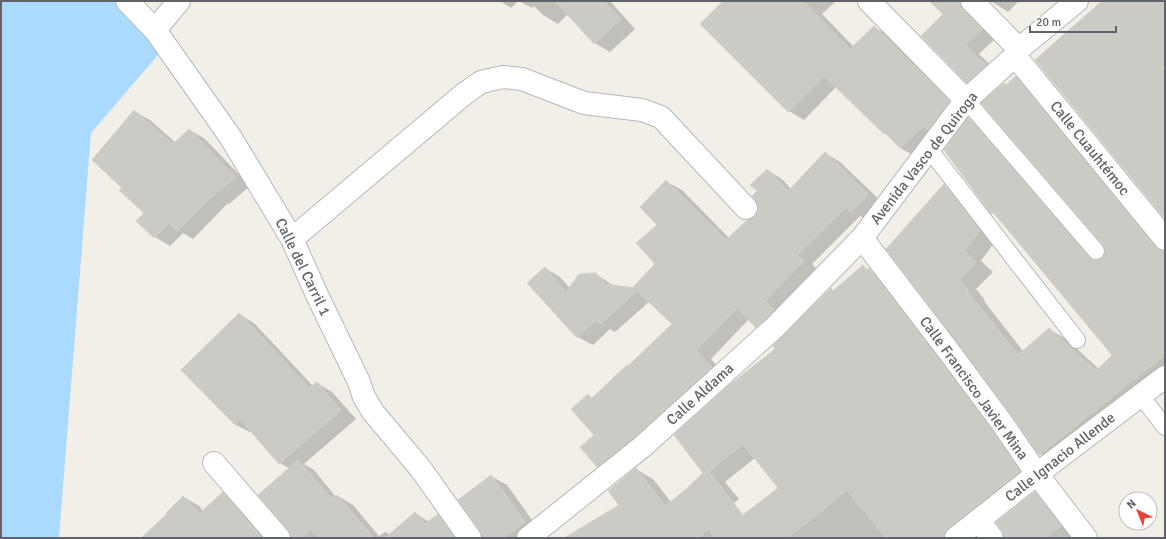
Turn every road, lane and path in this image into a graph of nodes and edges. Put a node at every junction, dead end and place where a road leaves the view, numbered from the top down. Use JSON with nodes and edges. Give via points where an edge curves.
{"nodes":[{"id":1,"x":127,"y":1,"type":"edge"},
{"id":2,"x":179,"y":1,"type":"edge"},
{"id":3,"x":869,"y":1,"type":"edge"},
{"id":4,"x":972,"y":1,"type":"edge"},
{"id":5,"x":1077,"y":1,"type":"edge"},
{"id":6,"x":155,"y":30,"type":"junction"},
{"id":7,"x":1017,"y":53,"type":"junction"},
{"id":8,"x":966,"y":100,"type":"junction"},
{"id":9,"x":929,"y":149,"type":"junction"},
{"id":10,"x":746,"y":208,"type":"dead end"},
{"id":11,"x":862,"y":238,"type":"junction"},
{"id":12,"x":292,"y":239,"type":"junction"},
{"id":13,"x":1165,"y":239,"type":"edge"},
{"id":14,"x":1096,"y":251,"type":"dead end"},
{"id":15,"x":1077,"y":340,"type":"dead end"},
{"id":16,"x":1165,"y":377,"type":"edge"},
{"id":17,"x":1141,"y":396,"type":"junction"},
{"id":18,"x":1165,"y":427,"type":"edge"},
{"id":19,"x":214,"y":462,"type":"dead end"},
{"id":20,"x":1037,"y":474,"type":"junction"},
{"id":21,"x":979,"y":520,"type":"junction"},
{"id":22,"x":279,"y":538,"type":"edge"},
{"id":23,"x":470,"y":538,"type":"edge"},
{"id":24,"x":528,"y":538,"type":"edge"},
{"id":25,"x":956,"y":538,"type":"edge"},
{"id":26,"x":992,"y":538,"type":"edge"},
{"id":27,"x":1086,"y":538,"type":"edge"}],
"edges":[{"from":1,"to":6,"type":"street","name":"Calle del Carril 1"},
{"from":2,"to":6,"type":"street"},
{"from":3,"to":8,"type":"street"},
{"from":4,"to":7,"type":"street"},
{"from":5,"to":7,"type":"street","name":"Avenida Vasco de Quiroga"},
{"from":6,"to":12,"type":"street","name":"Calle del Carril 1","via":[[231,138]]},
{"from":7,"to":8,"type":"street","name":"Avenida Vasco de Quiroga"},
{"from":7,"to":13,"type":"street","name":"Calle Cuauhtémoc"},
{"from":8,"to":9,"type":"street","name":"Avenida Vasco de Quiroga"},
{"from":8,"to":14,"type":"lane"},
{"from":9,"to":11,"type":"street","name":"Avenida Vasco de Quiroga"},
{"from":9,"to":15,"type":"lane"},
{"from":10,"to":12,"type":"street","via":[[661,117],[642,110],[584,103],[522,79],[503,77],[481,82],[464,94]]},
{"from":11,"to":20,"type":"street","name":"Calle Francisco Javier Mina","via":[[1002,423]]},
{"from":11,"to":24,"type":"street","name":"Calle Aldama","via":[[769,332],[642,447]]},
{"from":12,"to":23,"type":"street","name":"Calle del Carril 1","via":[[367,402],[420,468]]},
{"from":16,"to":17,"type":"street","name":"Calle Ignacio Allende"},
{"from":17,"to":18,"type":"lane"},
{"from":17,"to":20,"type":"street","name":"Calle Ignacio Allende"},
{"from":19,"to":22,"type":"street"},
{"from":20,"to":21,"type":"street","name":"Calle Ignacio Allende"},
{"from":20,"to":27,"type":"street","name":"Calle Francisco Javier Mina"},
{"from":21,"to":25,"type":"street","name":"Calle Ignacio Allende"},
{"from":21,"to":26,"type":"street"}]}
